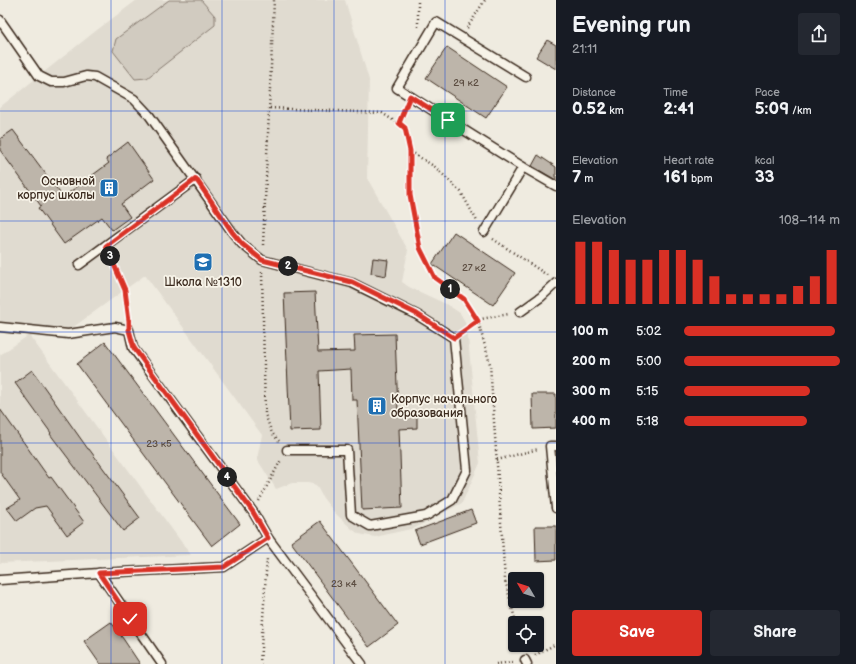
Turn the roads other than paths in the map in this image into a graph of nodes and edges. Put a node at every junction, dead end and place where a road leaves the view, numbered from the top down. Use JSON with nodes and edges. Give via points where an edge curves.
{"nodes":[{"id":1,"x":0,"y":20,"type":"edge"},
{"id":2,"x":526,"y":77,"type":"dead end"},
{"id":3,"x":523,"y":166,"type":"junction"},
{"id":4,"x":196,"y":179,"type":"junction"},
{"id":5,"x":556,"y":186,"type":"edge"},
{"id":6,"x":484,"y":232,"type":"road end"},
{"id":7,"x":79,"y":264,"type":"dead end"},
{"id":8,"x":556,"y":283,"type":"edge"},
{"id":9,"x":520,"y":312,"type":"road end"},
{"id":10,"x":0,"y":327,"type":"edge"},
{"id":11,"x":553,"y":446,"type":"edge"},
{"id":12,"x":287,"y":450,"type":"dead end"},
{"id":13,"x":556,"y":508,"type":"edge"},
{"id":14,"x":268,"y":538,"type":"junction"},
{"id":15,"x":99,"y":573,"type":"junction"},
{"id":16,"x":0,"y":580,"type":"edge"},
{"id":17,"x":162,"y":664,"type":"edge"},
{"id":18,"x":362,"y":664,"type":"edge"}],
"edges":[{"from":1,"to":4,"type":"lane","via":[[39,76],[51,82],[64,82],[86,76],[95,77],[134,99],[149,115]]},
{"from":2,"to":3,"type":"lane","via":[[436,22],[397,88]]},
{"from":3,"to":5,"type":"lane"},
{"from":3,"to":6,"type":"lane"},
{"from":4,"to":7,"type":"lane"},
{"from":4,"to":12,"type":"lane","via":[[233,233],[262,260],[352,282],[417,314],[454,338],[467,470],[452,500],[426,516],[370,526],[351,515],[346,450]]},
{"from":8,"to":9,"type":"lane"},
{"from":10,"to":14,"type":"lane","via":[[68,334],[115,327],[129,330],[134,348],[253,512]]},
{"from":11,"to":13,"type":"lane"},
{"from":14,"to":15,"type":"lane","via":[[224,567]]},
{"from":14,"to":18,"type":"lane"},
{"from":15,"to":16,"type":"lane"},
{"from":15,"to":17,"type":"lane"}]}
